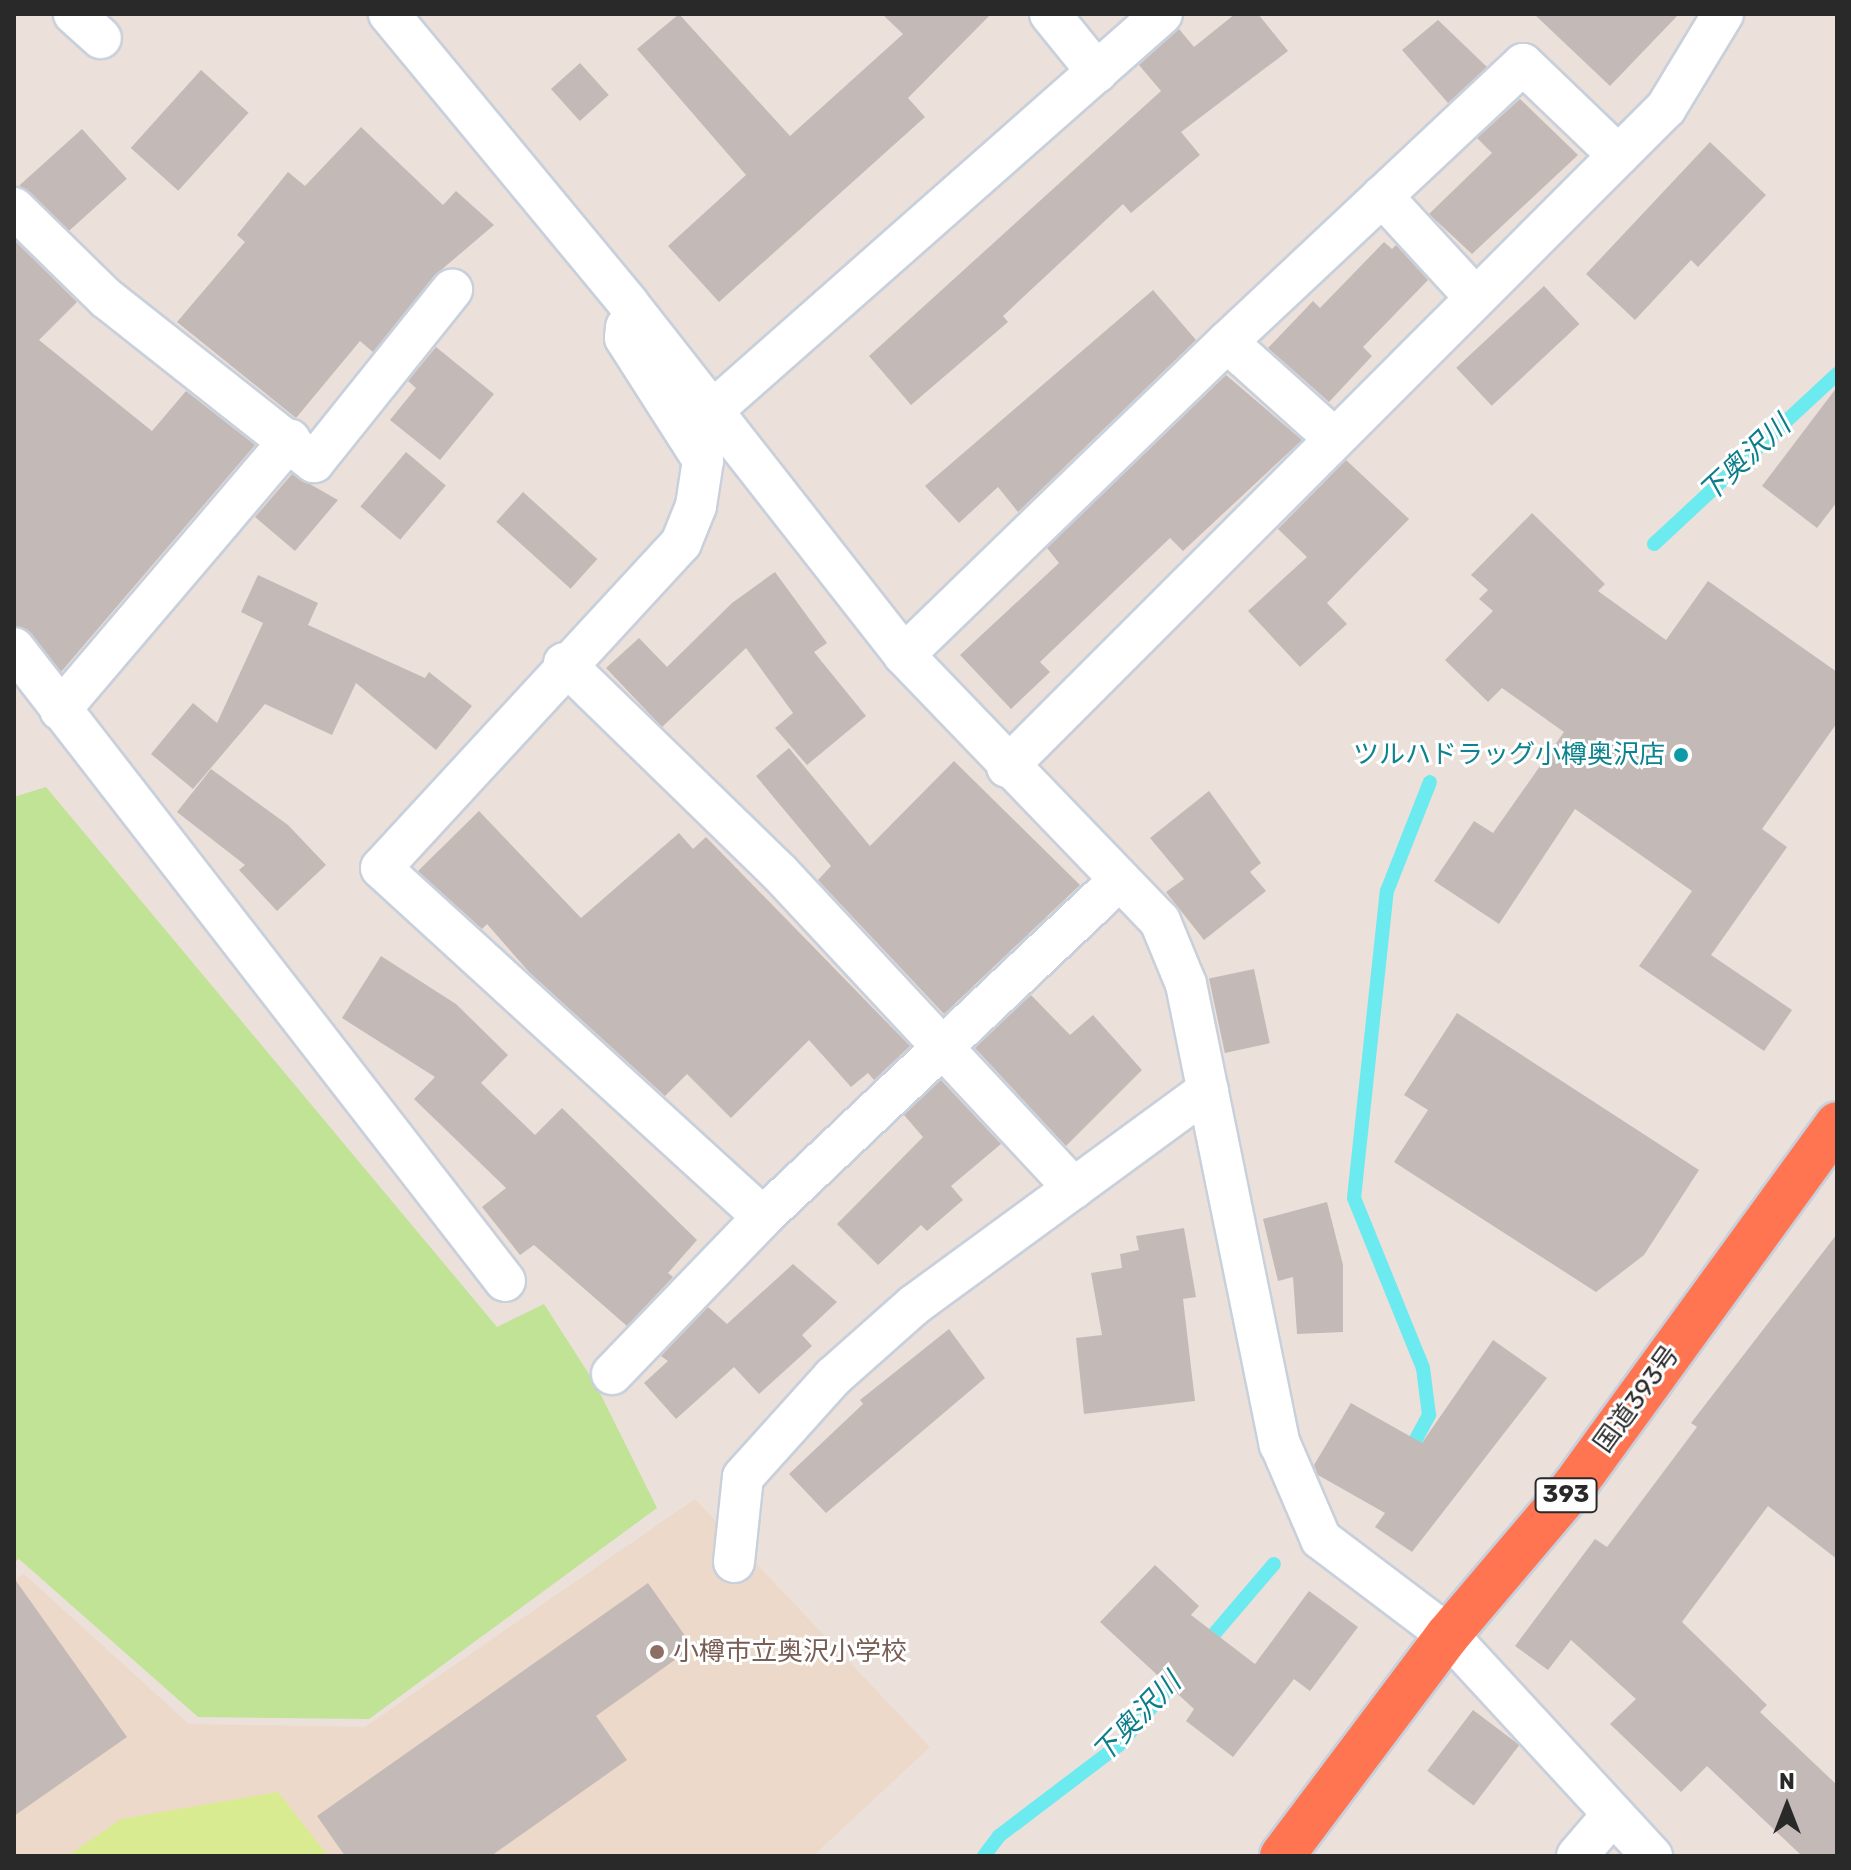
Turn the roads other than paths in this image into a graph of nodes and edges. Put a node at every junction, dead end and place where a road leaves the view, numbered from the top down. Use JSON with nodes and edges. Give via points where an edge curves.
{"nodes":[{"id":1,"x":389,"y":14,"type":"edge"},
{"id":2,"x":1050,"y":14,"type":"edge"},
{"id":3,"x":1162,"y":14,"type":"edge"},
{"id":4,"x":1723,"y":14,"type":"edge"},
{"id":5,"x":1097,"y":72,"type":"junction"},
{"id":6,"x":1618,"y":155,"type":"junction"},
{"id":7,"x":1382,"y":196,"type":"junction"},
{"id":8,"x":14,"y":208,"type":"edge"},
{"id":9,"x":452,"y":290,"type":"dead end"},
{"id":10,"x":1475,"y":297,"type":"junction"},
{"id":11,"x":628,"y":303,"type":"junction"},
{"id":12,"x":1227,"y":342,"type":"junction"},
{"id":13,"x":712,"y":411,"type":"junction"},
{"id":14,"x":1333,"y":437,"type":"junction"},
{"id":15,"x":290,"y":440,"type":"junction"},
{"id":16,"x":14,"y":648,"type":"edge"},
{"id":17,"x":904,"y":655,"type":"junction"},
{"id":18,"x":564,"y":663,"type":"junction"},
{"id":19,"x":60,"y":710,"type":"junction"},
{"id":20,"x":1007,"y":767,"type":"junction"},
{"id":21,"x":1119,"y":880,"type":"junction"},
{"id":22,"x":946,"y":1049,"type":"junction"},
{"id":23,"x":1208,"y":1090,"type":"junction"},
{"id":24,"x":1837,"y":1124,"type":"edge"},
{"id":25,"x":1074,"y":1188,"type":"junction"},
{"id":26,"x":763,"y":1217,"type":"junction"},
{"id":27,"x":505,"y":1281,"type":"dead end"},
{"id":28,"x":612,"y":1374,"type":"dead end"},
{"id":29,"x":734,"y":1562,"type":"dead end"},
{"id":30,"x":1448,"y":1635,"type":"junction"},
{"id":31,"x":1613,"y":1814,"type":"junction"},
{"id":32,"x":1298,"y":1849,"type":"edge"},
{"id":33,"x":1577,"y":1856,"type":"edge"},
{"id":34,"x":1652,"y":1856,"type":"edge"}],
"edges":[{"from":1,"to":11,"type":"street"},
{"from":2,"to":5,"type":"street"},
{"from":3,"to":5,"type":"street"},
{"from":4,"to":6,"type":"street","via":[[1666,108]]},
{"from":5,"to":13,"type":"street"},
{"from":6,"to":7,"type":"street","via":[[1523,64]]},
{"from":6,"to":10,"type":"street"},
{"from":7,"to":10,"type":"street"},
{"from":7,"to":12,"type":"street"},
{"from":8,"to":15,"type":"street","via":[[106,298]]},
{"from":9,"to":15,"type":"street","via":[[314,462]]},
{"from":10,"to":14,"type":"street"},
{"from":11,"to":13,"type":"street"},
{"from":11,"to":18,"type":"street","via":[[625,338],[703,460],[696,506],[681,543]]},
{"from":12,"to":14,"type":"street"},
{"from":12,"to":17,"type":"street"},
{"from":13,"to":17,"type":"street"},
{"from":14,"to":20,"type":"street"},
{"from":15,"to":19,"type":"street"},
{"from":16,"to":19,"type":"street"},
{"from":17,"to":20,"type":"street"},
{"from":18,"to":22,"type":"street","via":[[780,873]]},
{"from":18,"to":26,"type":"street","via":[[381,868]]},
{"from":19,"to":27,"type":"street"},
{"from":20,"to":21,"type":"street"},
{"from":21,"to":22,"type":"street"},
{"from":21,"to":23,"type":"street","via":[[1160,921],[1186,984]]},
{"from":22,"to":25,"type":"street"},
{"from":22,"to":26,"type":"street"},
{"from":23,"to":25,"type":"street"},
{"from":23,"to":30,"type":"street","via":[[1280,1444],[1315,1526],[1321,1539]]},
{"from":24,"to":30,"type":"highway","name":"国道393号","number":"393","via":[[1572,1489]]},
{"from":25,"to":29,"type":"street","via":[[914,1305],[833,1377],[743,1477]]},
{"from":26,"to":28,"type":"street"},
{"from":30,"to":31,"type":"street"},
{"from":30,"to":32,"type":"highway","name":"国道393号","number":"393"},
{"from":31,"to":33,"type":"street"},
{"from":31,"to":34,"type":"street"}]}
